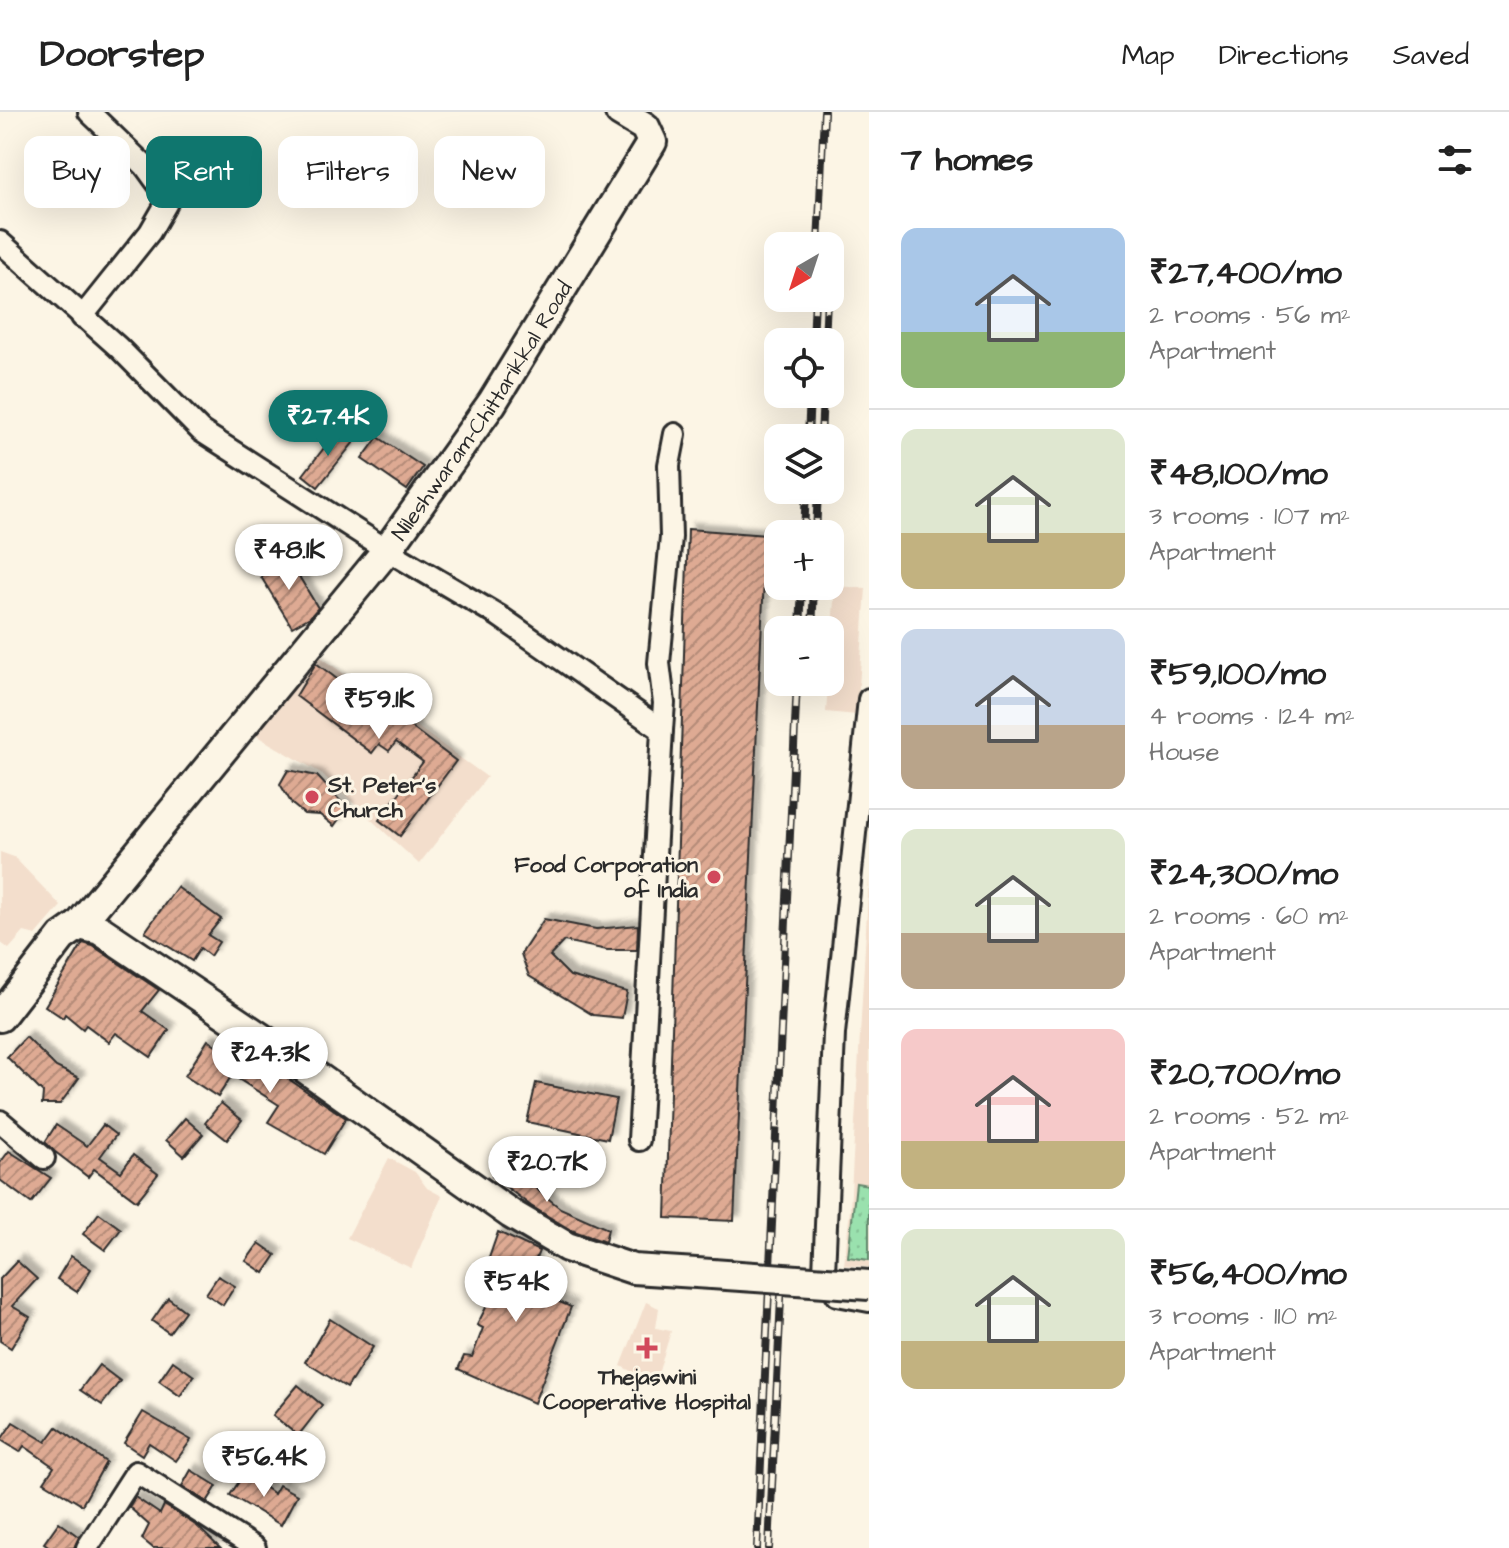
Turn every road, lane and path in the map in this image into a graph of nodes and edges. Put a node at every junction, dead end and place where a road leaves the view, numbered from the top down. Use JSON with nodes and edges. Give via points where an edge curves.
{"nodes":[{"id":1,"x":89,"y":112,"type":"edge"},
{"id":2,"x":620,"y":112,"type":"edge"},
{"id":3,"x":0,"y":243,"type":"edge"},
{"id":4,"x":82,"y":317,"type":"junction"},
{"id":5,"x":675,"y":434,"type":"dead end"},
{"id":6,"x":387,"y":550,"type":"junction"},
{"id":7,"x":869,"y":699,"type":"edge"},
{"id":8,"x":662,"y":730,"type":"junction"},
{"id":9,"x":79,"y":925,"type":"junction"},
{"id":10,"x":0,"y":1017,"type":"edge"},
{"id":11,"x":0,"y":1121,"type":"edge"},
{"id":12,"x":639,"y":1140,"type":"dead end"},
{"id":13,"x":44,"y":1158,"type":"dead end"},
{"id":14,"x":869,"y":1285,"type":"edge"},
{"id":15,"x":869,"y":1301,"type":"edge"},
{"id":16,"x":87,"y":1548,"type":"edge"},
{"id":17,"x":255,"y":1548,"type":"edge"}],
"edges":[{"from":1,"to":4,"type":"street","via":[[145,166],[169,199],[150,232]]},
{"from":2,"to":6,"type":"main road","name":"Nileshwaram-Chittarikkal Road","via":[[645,127],[650,147],[492,403]]},
{"from":3,"to":4,"type":"street"},
{"from":4,"to":6,"type":"street","via":[[201,431]]},
{"from":5,"to":8,"type":"street","via":[[659,663]]},
{"from":6,"to":8,"type":"street","via":[[499,616]]},
{"from":6,"to":9,"type":"main road","name":"Nileshwaram-Chittarikkal Road"},
{"from":7,"to":15,"type":"street","via":[[834,1034],[824,1273],[837,1295]]},
{"from":8,"to":12,"type":"street"},
{"from":9,"to":10,"type":"main road","name":"Nileshwaram-Chittarikkal Road","via":[[62,937]]},
{"from":9,"to":14,"type":"main road","bridge":true,"via":[[100,930],[511,1214],[567,1247],[633,1269]]},
{"from":11,"to":13,"type":"street"},
{"from":16,"to":17,"type":"street","via":[[136,1472]]}]}
